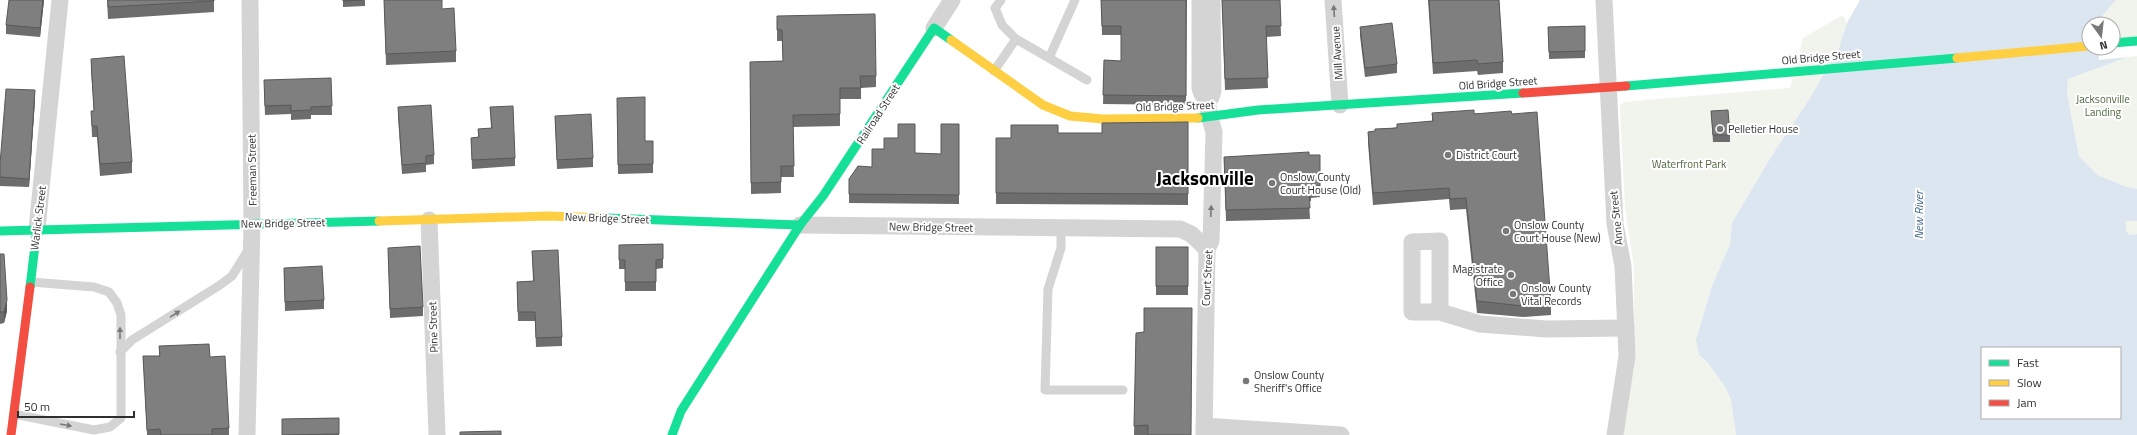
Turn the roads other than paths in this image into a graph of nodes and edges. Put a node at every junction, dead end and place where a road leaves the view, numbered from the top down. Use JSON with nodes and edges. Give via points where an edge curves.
{"nodes":[{"id":1,"x":60,"y":0,"type":"edge"},
{"id":2,"x":250,"y":0,"type":"edge"},
{"id":3,"x":952,"y":0,"type":"edge"},
{"id":4,"x":1000,"y":0,"type":"edge"},
{"id":5,"x":1075,"y":0,"type":"edge"},
{"id":6,"x":1200,"y":0,"type":"edge"},
{"id":7,"x":1212,"y":0,"type":"edge"},
{"id":8,"x":1333,"y":0,"type":"edge"},
{"id":9,"x":1604,"y":0,"type":"edge"},
{"id":10,"x":934,"y":28,"type":"junction"},
{"id":11,"x":1206,"y":29,"type":"junction"},
{"id":12,"x":1016,"y":39,"type":"junction"},
{"id":13,"x":2134,"y":42,"type":"edge"},
{"id":14,"x":2121,"y":43,"type":"edge"},
{"id":15,"x":2081,"y":47,"type":"edge"},
{"id":16,"x":1049,"y":58,"type":"junction"},
{"id":17,"x":994,"y":71,"type":"junction"},
{"id":18,"x":1087,"y":80,"type":"dead end"},
{"id":19,"x":1608,"y":88,"type":"junction"},
{"id":20,"x":1340,"y":105,"type":"junction"},
{"id":21,"x":1210,"y":118,"type":"junction"},
{"id":22,"x":429,"y":220,"type":"junction"},
{"id":23,"x":800,"y":225,"type":"junction"},
{"id":24,"x":1061,"y":228,"type":"junction"},
{"id":25,"x":37,"y":229,"type":"junction"},
{"id":26,"x":0,"y":231,"type":"edge"},
{"id":27,"x":252,"y":232,"type":"junction"},
{"id":28,"x":1207,"y":250,"type":"junction"},
{"id":29,"x":30,"y":282,"type":"junction"},
{"id":30,"x":1440,"y":312,"type":"dead end"},
{"id":31,"x":1626,"y":328,"type":"junction"},
{"id":32,"x":120,"y":352,"type":"junction"},
{"id":33,"x":1123,"y":390,"type":"dead end"},
{"id":34,"x":14,"y":414,"type":"junction"},
{"id":35,"x":1204,"y":431,"type":"edge"},
{"id":36,"x":11,"y":435,"type":"edge"},
{"id":37,"x":247,"y":435,"type":"edge"},
{"id":38,"x":437,"y":435,"type":"edge"},
{"id":39,"x":672,"y":435,"type":"edge"},
{"id":40,"x":1341,"y":435,"type":"edge"},
{"id":41,"x":1615,"y":435,"type":"edge"}],
"edges":[{"from":1,"to":25,"type":"street","name":"Warlick Street"},
{"from":2,"to":27,"type":"street","name":"Freeman Street"},
{"from":3,"to":10,"type":"street","name":"Railroad Street"},
{"from":4,"to":12,"type":"lane","via":[[995,8],[1002,25]]},
{"from":5,"to":16,"type":"lane"},
{"from":6,"to":11,"type":"street","name":"Court Street"},
{"from":7,"to":11,"type":"street","name":"Court Street"},
{"from":20,"to":8,"type":"street","name":"Mill Avenue","one_way":true},
{"from":9,"to":19,"type":"street","name":"Anne Street"},
{"from":10,"to":17,"type":"main road","name":"Old Bridge Street"},
{"from":10,"to":23,"type":"main road","name":"Railroad Street","via":[[823,196]]},
{"from":11,"to":21,"type":"street","name":"Court Street","via":[[1206,61],[1213,91],[1211,97],[1207,98]]},
{"from":12,"to":16,"type":"lane"},
{"from":12,"to":17,"type":"lane"},
{"from":13,"to":14,"type":"main road"},
{"from":15,"to":19,"type":"main road","name":"Old Bridge Street"},
{"from":16,"to":18,"type":"lane"},
{"from":17,"to":21,"type":"main road","name":"Old Bridge Street","via":[[1043,105],[1070,116],[1103,119]]},
{"from":19,"to":20,"type":"main road","name":"Old Bridge Street"},
{"from":19,"to":31,"type":"street","name":"Anne Street","via":[[1615,224],[1623,266]]},
{"from":20,"to":21,"type":"main road","name":"Old Bridge Street","via":[[1258,110]]},
{"from":28,"to":21,"type":"street","name":"Court Street","one_way":true,"via":[[1211,241],[1214,132]]},
{"from":22,"to":23,"type":"main road","name":"New Bridge Street","via":[[547,216]]},
{"from":22,"to":27,"type":"main road","name":"New Bridge Street"},
{"from":22,"to":38,"type":"street","name":"Pine Street"},
{"from":23,"to":24,"type":"street","name":"New Bridge Street"},
{"from":23,"to":39,"type":"main road","name":"Railroad Street","via":[[681,411]]},
{"from":24,"to":28,"type":"street","name":"New Bridge Street","via":[[1180,230],[1191,234]]},
{"from":24,"to":33,"type":"lane","via":[[1061,248],[1048,289],[1046,390]]},
{"from":25,"to":26,"type":"main road","name":"New Bridge Street"},
{"from":25,"to":27,"type":"main road","name":"New Bridge Street"},
{"from":25,"to":29,"type":"main road","name":"Warlick Street"},
{"from":32,"to":27,"type":"lane","one_way":true,"via":[[132,340],[232,276],[245,258]]},
{"from":27,"to":37,"type":"street","name":"Freeman Street"},
{"from":28,"to":35,"type":"street","name":"Court Street"},
{"from":32,"to":29,"type":"lane","one_way":true,"via":[[120,315],[117,304],[109,292],[94,287]]},
{"from":29,"to":34,"type":"main road","name":"Warlick Street"},
{"from":30,"to":31,"type":"street","via":[[1480,324],[1546,329]]},
{"from":31,"to":41,"type":"street","name":"Anne Street","via":[[1627,356]]},
{"from":34,"to":32,"type":"lane","one_way":true,"via":[[94,430],[110,427],[120,418]]},
{"from":34,"to":36,"type":"main road","name":"Warlick Street"},
{"from":35,"to":40,"type":"street"}]}
